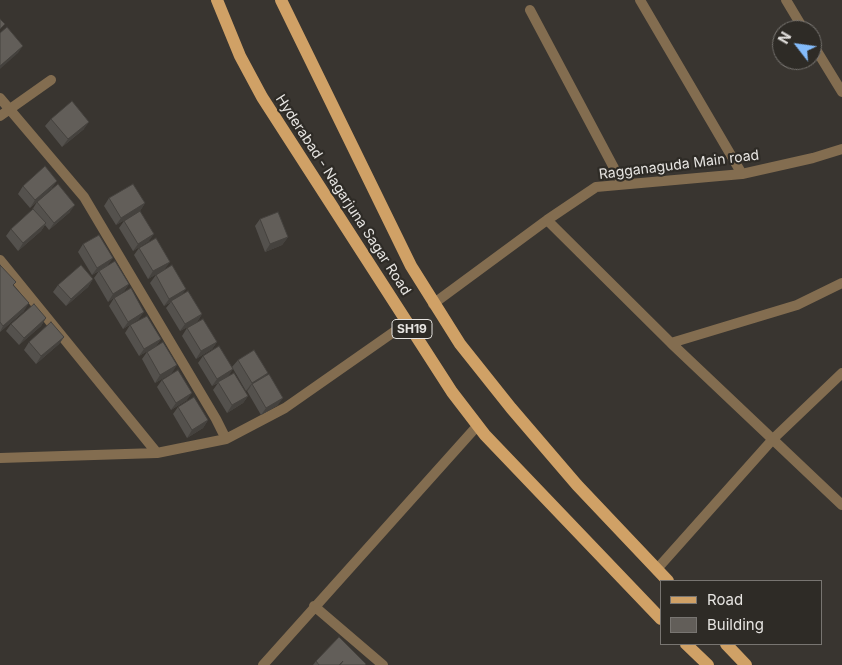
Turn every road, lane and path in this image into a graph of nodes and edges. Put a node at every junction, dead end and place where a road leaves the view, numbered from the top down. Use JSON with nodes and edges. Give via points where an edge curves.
{"nodes":[{"id":1,"x":218,"y":0,"type":"edge"},
{"id":2,"x":281,"y":0,"type":"edge"},
{"id":3,"x":640,"y":0,"type":"edge"},
{"id":4,"x":786,"y":0,"type":"edge"},
{"id":5,"x":530,"y":10,"type":"dead end"},
{"id":6,"x":798,"y":20,"type":"edge"},
{"id":7,"x":822,"y":59,"type":"edge"},
{"id":8,"x":51,"y":80,"type":"dead end"},
{"id":9,"x":842,"y":92,"type":"edge"},
{"id":10,"x":0,"y":98,"type":"edge"},
{"id":11,"x":9,"y":109,"type":"junction"},
{"id":12,"x":0,"y":116,"type":"edge"},
{"id":13,"x":842,"y":149,"type":"edge"},
{"id":14,"x":742,"y":174,"type":"junction"},
{"id":15,"x":622,"y":183,"type":"junction"},
{"id":16,"x":547,"y":220,"type":"junction"},
{"id":17,"x":0,"y":260,"type":"edge"},
{"id":18,"x":842,"y":283,"type":"edge"},
{"id":19,"x":434,"y":304,"type":"junction"},
{"id":20,"x":408,"y":322,"type":"junction"},
{"id":21,"x":672,"y":343,"type":"junction"},
{"id":22,"x":842,"y":373,"type":"edge"},
{"id":23,"x":478,"y":424,"type":"junction"},
{"id":24,"x":226,"y":438,"type":"junction"},
{"id":25,"x":773,"y":439,"type":"junction"},
{"id":26,"x":157,"y":453,"type":"junction"},
{"id":27,"x":0,"y":458,"type":"edge"},
{"id":28,"x":842,"y":505,"type":"edge"},
{"id":29,"x":657,"y":569,"type":"junction"},
{"id":30,"x":667,"y":580,"type":"edge"},
{"id":31,"x":314,"y":606,"type":"junction"},
{"id":32,"x":660,"y":618,"type":"edge"},
{"id":33,"x":687,"y":645,"type":"edge"},
{"id":34,"x":727,"y":645,"type":"edge"},
{"id":35,"x":263,"y":665,"type":"edge"},
{"id":36,"x":383,"y":665,"type":"edge"},
{"id":37,"x":708,"y":665,"type":"edge"},
{"id":38,"x":746,"y":665,"type":"edge"}],
"edges":[{"from":1,"to":20,"type":"main road","name":"Hyderabad - Nagarjuna Sagar Road","number":"SH19","via":[[240,56],[262,98]]},
{"from":2,"to":19,"type":"main road","name":"Hyderabad - Nagarjuna Sagar Road","number":"SH19","via":[[411,266]]},
{"from":3,"to":14,"type":"street"},
{"from":4,"to":6,"type":"street"},
{"from":5,"to":15,"type":"street"},
{"from":7,"to":9,"type":"street"},
{"from":8,"to":11,"type":"street"},
{"from":10,"to":11,"type":"street"},
{"from":11,"to":12,"type":"street"},
{"from":11,"to":24,"type":"street","via":[[84,197]]},
{"from":13,"to":14,"type":"street","name":"Ragganaguda Main road"},
{"from":14,"to":15,"type":"street","name":"Ragganaguda Main road"},
{"from":15,"to":16,"type":"street","name":"Ragganaguda Main road","via":[[596,187]]},
{"from":16,"to":19,"type":"street","name":"Ragganaguda Main road"},
{"from":16,"to":21,"type":"street"},
{"from":17,"to":26,"type":"street"},
{"from":18,"to":21,"type":"street","via":[[797,305]]},
{"from":19,"to":29,"type":"main road","name":"Hyderabad - Nagarjuna Sagar Road","number":"SH19","via":[[460,344],[511,408],[577,485]]},
{"from":20,"to":23,"type":"main road","name":"Hyderabad - Nagarjuna Sagar Road","number":"SH19","via":[[431,363]]},
{"from":20,"to":24,"type":"street","via":[[285,408]]},
{"from":21,"to":25,"type":"street"},
{"from":22,"to":25,"type":"street"},
{"from":23,"to":31,"type":"street"},
{"from":23,"to":32,"type":"main road","name":"Hyderabad - Nagarjuna Sagar Road","number":"SH19"},
{"from":24,"to":26,"type":"street"},
{"from":25,"to":28,"type":"street"},
{"from":25,"to":29,"type":"street"},
{"from":26,"to":27,"type":"street"},
{"from":29,"to":30,"type":"main road","name":"Hyderabad - Nagarjuna Sagar Road","number":"SH19"},
{"from":31,"to":35,"type":"street"},
{"from":31,"to":36,"type":"street"},
{"from":33,"to":37,"type":"main road"},
{"from":34,"to":38,"type":"main road"}]}
